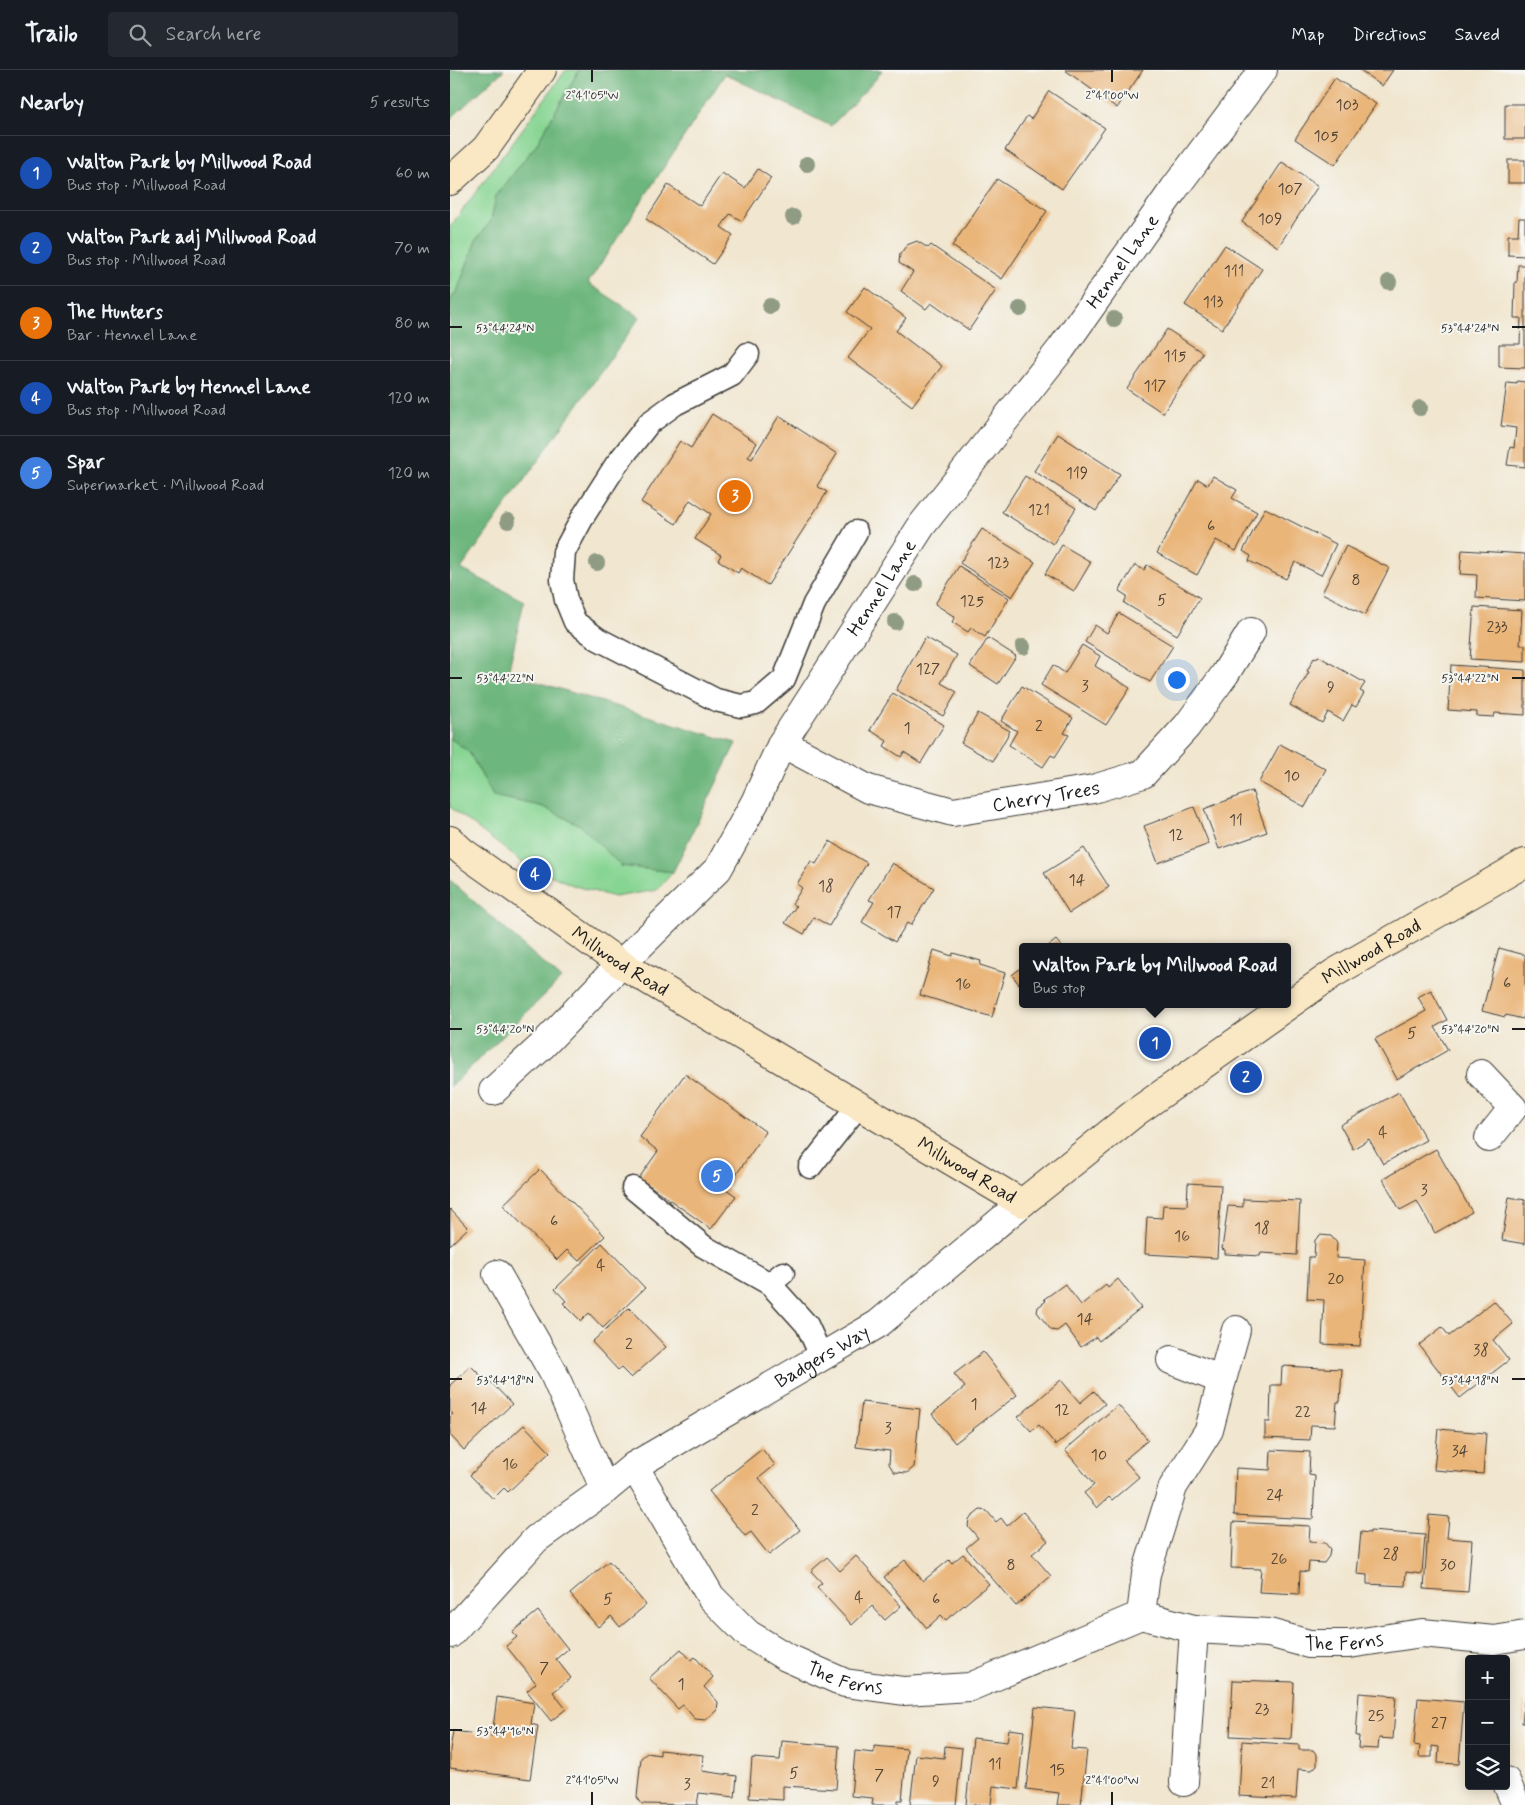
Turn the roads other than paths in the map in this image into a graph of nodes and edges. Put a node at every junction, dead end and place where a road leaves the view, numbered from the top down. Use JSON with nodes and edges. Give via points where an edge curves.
{"nodes":[{"id":1,"x":542,"y":70,"type":"edge"},
{"id":2,"x":1263,"y":70,"type":"edge"},
{"id":3,"x":450,"y":181,"type":"edge"},
{"id":4,"x":748,"y":354,"type":"dead end"},
{"id":5,"x":856,"y":532,"type":"dead end"},
{"id":6,"x":1251,"y":632,"type":"dead end"},
{"id":7,"x":782,"y":743,"type":"junction"},
{"id":8,"x":450,"y":840,"type":"edge"},
{"id":9,"x":1525,"y":863,"type":"edge"},
{"id":10,"x":621,"y":964,"type":"junction"},
{"id":11,"x":1291,"y":1002,"type":"edge"},
{"id":12,"x":1283,"y":1008,"type":"edge"},
{"id":13,"x":1481,"y":1074,"type":"dead end"},
{"id":14,"x":493,"y":1091,"type":"dead end"},
{"id":15,"x":859,"y":1105,"type":"junction"},
{"id":16,"x":1519,"y":1111,"type":"edge"},
{"id":17,"x":1489,"y":1138,"type":"dead end"},
{"id":18,"x":810,"y":1167,"type":"dead end"},
{"id":19,"x":633,"y":1188,"type":"dead end"},
{"id":20,"x":1022,"y":1203,"type":"junction"},
{"id":21,"x":497,"y":1274,"type":"dead end"},
{"id":22,"x":1236,"y":1330,"type":"dead end"},
{"id":23,"x":822,"y":1358,"type":"junction"},
{"id":24,"x":1171,"y":1360,"type":"dead end"},
{"id":25,"x":1222,"y":1380,"type":"junction"},
{"id":26,"x":634,"y":1466,"type":"junction"},
{"id":27,"x":605,"y":1490,"type":"junction"},
{"id":28,"x":1141,"y":1615,"type":"junction"},
{"id":29,"x":1194,"y":1629,"type":"junction"},
{"id":30,"x":450,"y":1634,"type":"edge"},
{"id":31,"x":1525,"y":1636,"type":"edge"},
{"id":32,"x":1494,"y":1650,"type":"edge"},
{"id":33,"x":1184,"y":1782,"type":"dead end"},
{"id":34,"x":1510,"y":1790,"type":"edge"},
{"id":35,"x":1516,"y":1805,"type":"edge"}],
"edges":[{"from":1,"to":3,"type":"street","via":[[486,148]]},
{"from":2,"to":7,"type":"street","name":"Hennel Lane","via":[[1061,349],[922,525]]},
{"from":4,"to":5,"type":"lane","via":[[732,375],[675,404],[649,423],[616,465],[564,552],[562,580],[575,622],[598,639],[716,700],[741,706],[756,703],[784,679],[814,604]]},
{"from":6,"to":7,"type":"street","name":"Cherry Trees","via":[[1187,726],[1143,774],[1093,789],[953,812],[868,789]]},
{"from":7,"to":10,"type":"street","name":"Hennel Lane","via":[[755,802],[718,869]]},
{"from":8,"to":10,"type":"street","name":"Millwood Road"},
{"from":9,"to":11,"type":"street","name":"Millwood Road","via":[[1334,972]]},
{"from":10,"to":14,"type":"street","name":"Hennel Lane","via":[[542,1046]]},
{"from":10,"to":15,"type":"street","name":"Millwood Road"},
{"from":12,"to":20,"type":"street","name":"Millwood Road","via":[[1136,1112]]},
{"from":13,"to":16,"type":"street"},
{"from":15,"to":18,"type":"lane"},
{"from":15,"to":20,"type":"street","name":"Millwood Road"},
{"from":16,"to":17,"type":"street"},
{"from":19,"to":23,"type":"lane","via":[[703,1246],[776,1279],[807,1325]]},
{"from":20,"to":23,"type":"street","name":"Badgers Way","via":[[878,1324]]},
{"from":21,"to":27,"type":"street","via":[[553,1372]]},
{"from":22,"to":25,"type":"street"},
{"from":23,"to":26,"type":"street","name":"Badgers Way"},
{"from":24,"to":25,"type":"street"},
{"from":25,"to":28,"type":"street","via":[[1209,1430],[1173,1487],[1146,1574]]},
{"from":26,"to":27,"type":"street","name":"Badgers Way"},
{"from":26,"to":28,"type":"street","name":"The Ferns","via":[[711,1598],[748,1634],[786,1657],[845,1683],[904,1691],[970,1687]]},
{"from":27,"to":30,"type":"street","name":"Badgers Way","via":[[536,1539]]},
{"from":28,"to":29,"type":"street","name":"The Ferns"},
{"from":29,"to":32,"type":"street","name":"The Ferns","via":[[1269,1634],[1308,1644],[1349,1644],[1422,1633]]},
{"from":29,"to":33,"type":"street"},
{"from":31,"to":32,"type":"street","name":"The Ferns"},
{"from":34,"to":35,"type":"street"}]}
